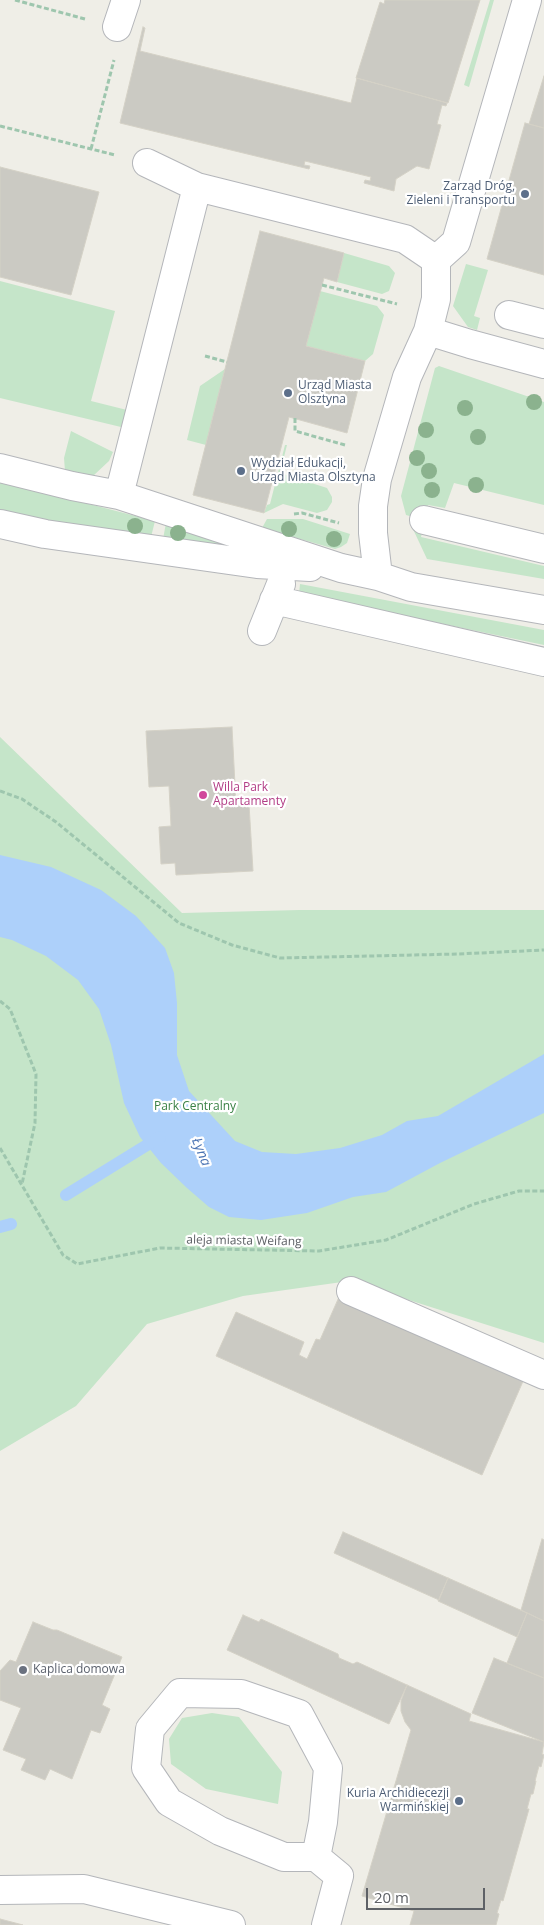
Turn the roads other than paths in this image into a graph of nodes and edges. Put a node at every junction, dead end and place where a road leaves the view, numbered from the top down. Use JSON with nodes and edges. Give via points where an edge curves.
{"nodes":[{"id":1,"x":126,"y":0,"type":"edge"},
{"id":2,"x":527,"y":0,"type":"edge"},
{"id":3,"x":118,"y":28,"type":"road end"},
{"id":4,"x":147,"y":163,"type":"road end"},
{"id":5,"x":196,"y":187,"type":"junction"},
{"id":6,"x":436,"y":260,"type":"junction"},
{"id":7,"x":509,"y":315,"type":"dead end"},
{"id":8,"x":544,"y":324,"type":"edge"},
{"id":9,"x":428,"y":331,"type":"junction"},
{"id":10,"x":544,"y":364,"type":"edge"},
{"id":11,"x":0,"y":468,"type":"edge"},
{"id":12,"x":119,"y":495,"type":"junction"},
{"id":13,"x":424,"y":520,"type":"dead end"},
{"id":14,"x":0,"y":524,"type":"edge"},
{"id":15,"x":544,"y":549,"type":"edge"},
{"id":16,"x":288,"y":567,"type":"junction"},
{"id":17,"x":341,"y":568,"type":"junction"},
{"id":18,"x":378,"y":576,"type":"junction"},
{"id":19,"x":274,"y":600,"type":"junction"},
{"id":20,"x":544,"y":610,"type":"edge"},
{"id":21,"x":262,"y":631,"type":"dead end"},
{"id":22,"x":544,"y":662,"type":"edge"},
{"id":23,"x":351,"y":1292,"type":"dead end"},
{"id":24,"x":544,"y":1376,"type":"edge"},
{"id":25,"x":316,"y":1857,"type":"junction"},
{"id":26,"x":0,"y":1890,"type":"edge"},
{"id":27,"x":232,"y":1925,"type":"edge"},
{"id":28,"x":326,"y":1925,"type":"edge"}],
"edges":[{"from":1,"to":3,"type":"lane"},
{"from":2,"to":6,"type":"lane","via":[[456,242]]},
{"from":4,"to":5,"type":"lane"},
{"from":5,"to":6,"type":"lane","via":[[405,240]]},
{"from":5,"to":12,"type":"lane"},
{"from":6,"to":9,"type":"lane","via":[[436,299]]},
{"from":7,"to":8,"type":"lane"},
{"from":9,"to":10,"type":"lane"},
{"from":9,"to":18,"type":"lane","via":[[407,377],[377,480],[373,533]]},
{"from":11,"to":12,"type":"lane"},
{"from":12,"to":17,"type":"lane"},
{"from":13,"to":15,"type":"lane"},
{"from":14,"to":16,"type":"lane","via":[[45,534]]},
{"from":16,"to":17,"type":"lane"},
{"from":16,"to":19,"type":"lane"},
{"from":17,"to":18,"type":"lane"},
{"from":18,"to":20,"type":"lane","via":[[411,587]]},
{"from":19,"to":21,"type":"lane"},
{"from":19,"to":22,"type":"lane"},
{"from":23,"to":24,"type":"lane"},
{"from":25,"to":25,"type":"lane","via":[[328,1768],[299,1714],[241,1694],[180,1693],[150,1729],[146,1768],[169,1802],[220,1831],[284,1857]]},
{"from":25,"to":28,"type":"lane","via":[[339,1876]]},
{"from":26,"to":27,"type":"lane","via":[[84,1889]]}]}
